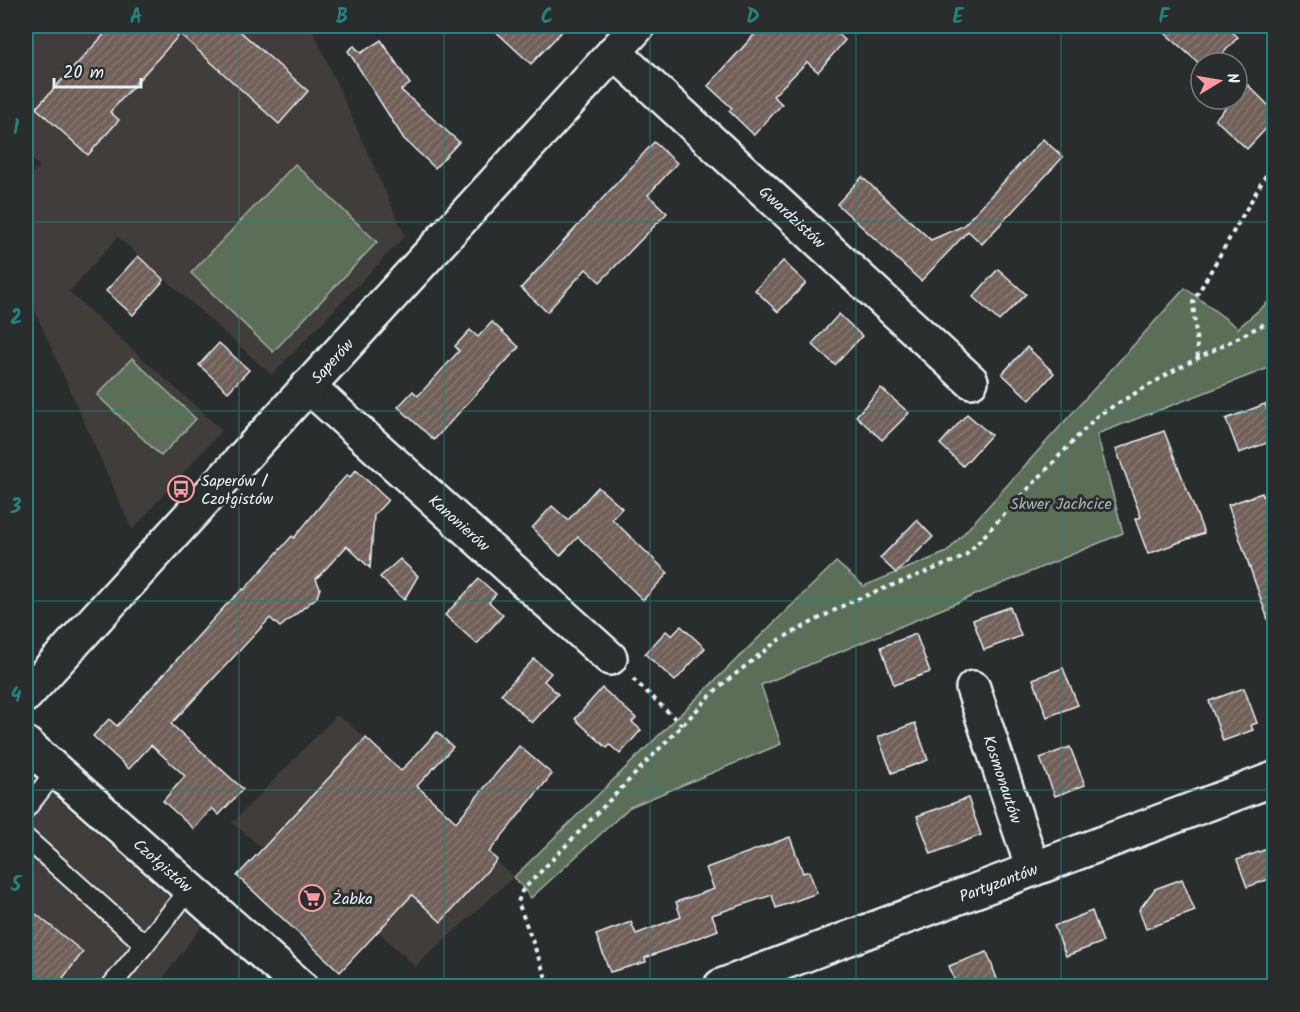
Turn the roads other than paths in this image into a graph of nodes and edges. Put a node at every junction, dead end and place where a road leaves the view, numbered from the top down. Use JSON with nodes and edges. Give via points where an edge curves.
{"nodes":[{"id":1,"x":638,"y":26,"type":"edge"},
{"id":2,"x":614,"y":52,"type":"junction"},
{"id":3,"x":970,"y":381,"type":"dead end"},
{"id":4,"x":308,"y":386,"type":"junction"},
{"id":5,"x":610,"y":658,"type":"road end"},
{"id":6,"x":973,"y":688,"type":"dead end"},
{"id":7,"x":26,"y":696,"type":"edge"},
{"id":8,"x":26,"y":744,"type":"edge"},
{"id":9,"x":56,"y":772,"type":"junction"},
{"id":10,"x":1275,"y":779,"type":"edge"},
{"id":11,"x":26,"y":810,"type":"edge"},
{"id":12,"x":26,"y":838,"type":"edge"},
{"id":13,"x":1034,"y":869,"type":"junction"},
{"id":14,"x":190,"y":889,"type":"junction"},
{"id":15,"x":144,"y":944,"type":"junction"},
{"id":16,"x":111,"y":987,"type":"edge"},
{"id":17,"x":300,"y":987,"type":"edge"},
{"id":18,"x":721,"y":987,"type":"edge"}],
"edges":[{"from":1,"to":2,"type":"street","name":"Saperów"},
{"from":2,"to":3,"type":"street","name":"Gwardzistów"},
{"from":2,"to":4,"type":"street","name":"Saperów"},
{"from":4,"to":5,"type":"street","name":"Kanonierów"},
{"from":4,"to":7,"type":"street","name":"Saperów"},
{"from":6,"to":13,"type":"street","name":"Kosmonautów"},
{"from":8,"to":9,"type":"street","name":"Czołgistów"},
{"from":9,"to":11,"type":"lane"},
{"from":9,"to":14,"type":"street","name":"Czołgistów"},
{"from":10,"to":13,"type":"street","name":"Partyzantów"},
{"from":12,"to":15,"type":"lane"},
{"from":13,"to":18,"type":"street","name":"Partyzantów"},
{"from":14,"to":15,"type":"lane"},
{"from":14,"to":17,"type":"street","name":"Czołgistów"},
{"from":15,"to":16,"type":"lane"}]}
